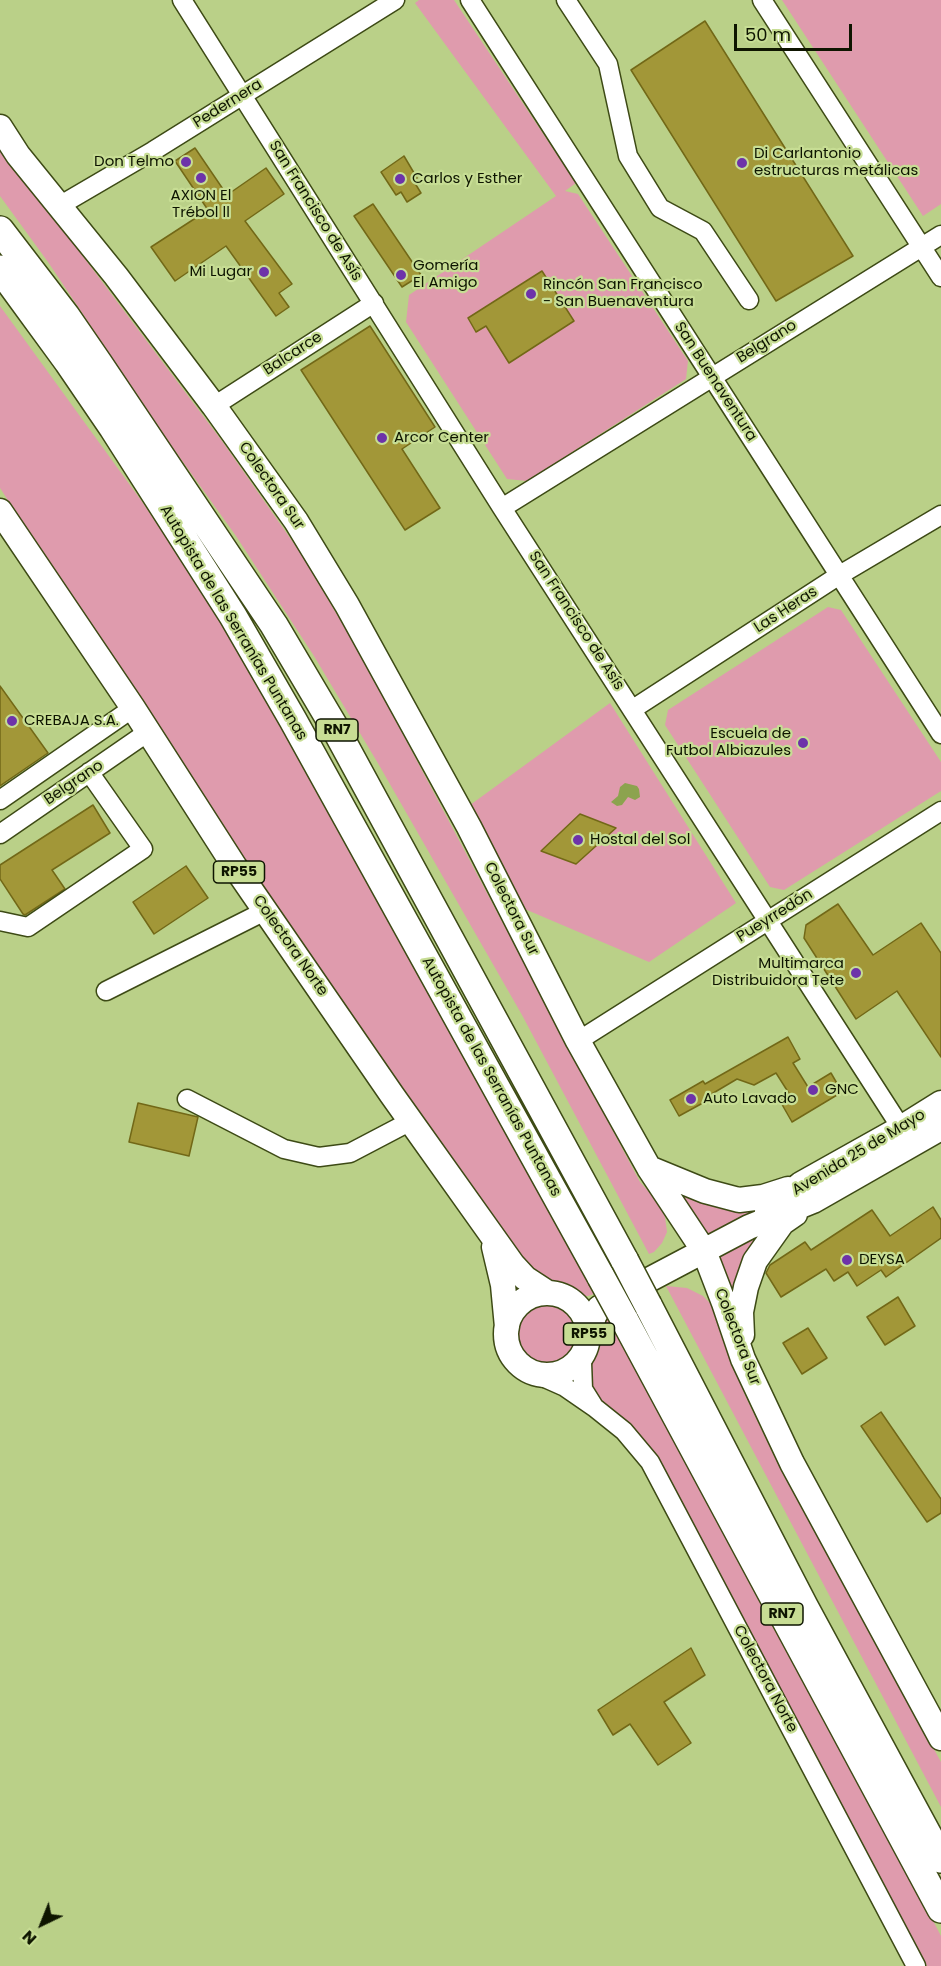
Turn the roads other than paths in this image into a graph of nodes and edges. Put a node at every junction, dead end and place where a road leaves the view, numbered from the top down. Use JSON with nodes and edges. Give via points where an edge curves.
{"nodes":[{"id":1,"x":182,"y":0,"type":"edge"},
{"id":2,"x":395,"y":0,"type":"edge"},
{"id":3,"x":470,"y":0,"type":"edge"},
{"id":4,"x":566,"y":0,"type":"edge"},
{"id":5,"x":762,"y":0,"type":"edge"},
{"id":6,"x":243,"y":95,"type":"junction"},
{"id":7,"x":0,"y":127,"type":"edge"},
{"id":8,"x":59,"y":206,"type":"junction"},
{"id":9,"x":0,"y":207,"type":"edge"},
{"id":10,"x":0,"y":230,"type":"edge"},
{"id":11,"x":941,"y":235,"type":"edge"},
{"id":12,"x":922,"y":247,"type":"junction"},
{"id":13,"x":0,"y":269,"type":"edge"},
{"id":14,"x":941,"y":277,"type":"edge"},
{"id":15,"x":749,"y":300,"type":"dead end"},
{"id":16,"x":374,"y":303,"type":"junction"},
{"id":17,"x":711,"y":377,"type":"junction"},
{"id":18,"x":213,"y":406,"type":"junction"},
{"id":19,"x":132,"y":411,"type":"junction"},
{"id":20,"x":502,"y":508,"type":"junction"},
{"id":21,"x":0,"y":511,"type":"edge"},
{"id":22,"x":941,"y":515,"type":"edge"},
{"id":23,"x":838,"y":576,"type":"junction"},
{"id":24,"x":133,"y":708,"type":"junction"},
{"id":25,"x":633,"y":709,"type":"junction"},
{"id":26,"x":148,"y":732,"type":"junction"},
{"id":27,"x":941,"y":734,"type":"edge"},
{"id":28,"x":89,"y":772,"type":"junction"},
{"id":29,"x":0,"y":800,"type":"edge"},
{"id":30,"x":941,"y":811,"type":"edge"},
{"id":31,"x":0,"y":834,"type":"edge"},
{"id":32,"x":266,"y":910,"type":"junction"},
{"id":33,"x":0,"y":921,"type":"edge"},
{"id":34,"x":768,"y":921,"type":"junction"},
{"id":35,"x":106,"y":991,"type":"dead end"},
{"id":36,"x":578,"y":1041,"type":"junction"},
{"id":37,"x":187,"y":1099,"type":"dead end"},
{"id":38,"x":941,"y":1103,"type":"edge"},
{"id":39,"x":411,"y":1121,"type":"junction"},
{"id":40,"x":941,"y":1128,"type":"edge"},
{"id":41,"x":907,"y":1137,"type":"junction"},
{"id":42,"x":649,"y":1168,"type":"junction"},
{"id":43,"x":807,"y":1192,"type":"junction"},
{"id":44,"x":488,"y":1227,"type":"junction"},
{"id":45,"x":704,"y":1251,"type":"junction"},
{"id":46,"x":624,"y":1293,"type":"junction"},
{"id":47,"x":557,"y":1295,"type":"junction"},
{"id":48,"x":507,"y":1327,"type":"junction"},
{"id":49,"x":586,"y":1347,"type":"junction"},
{"id":50,"x":743,"y":1359,"type":"junction"},
{"id":51,"x":538,"y":1375,"type":"junction"},
{"id":52,"x":594,"y":1407,"type":"junction"},
{"id":53,"x":941,"y":1738,"type":"edge"},
{"id":54,"x":941,"y":1859,"type":"edge"},
{"id":55,"x":941,"y":1910,"type":"edge"},
{"id":56,"x":916,"y":1966,"type":"edge"}],
"edges":[{"from":1,"to":6,"type":"street","name":"San Francisco de Asís"},
{"from":2,"to":6,"type":"street","name":"Pedernera"},
{"from":3,"to":17,"type":"street","name":"San Buenaventura"},
{"from":4,"to":15,"type":"street","via":[[608,64],[628,156],[660,208],[703,231]]},
{"from":5,"to":12,"type":"street"},
{"from":6,"to":8,"type":"street","name":"Pedernera"},
{"from":6,"to":16,"type":"street","name":"San Francisco de Asís"},
{"from":7,"to":8,"type":"main road","name":"Colectora Sur"},
{"from":8,"to":18,"type":"main road","name":"Colectora Sur"},
{"from":9,"to":19,"type":"highway"},
{"from":10,"to":19,"type":"highway","name":"Autopista de las Serranías Puntanas","number":"RN7"},
{"from":11,"to":12,"type":"street","name":"Belgrano"},
{"from":12,"to":14,"type":"street"},
{"from":12,"to":17,"type":"street","name":"Belgrano"},
{"from":13,"to":55,"type":"highway","name":"Autopista de las Serranías Puntanas","number":"RN7","bridge":true,"via":[[113,428],[233,616],[293,720],[624,1319]]},
{"from":16,"to":18,"type":"street","name":"Balcarce"},
{"from":16,"to":20,"type":"street","name":"San Francisco de Asís"},
{"from":17,"to":20,"type":"street","name":"Belgrano"},
{"from":17,"to":23,"type":"street","name":"San Buenaventura"},
{"from":18,"to":36,"type":"main road","name":"Colectora Sur","via":[[296,521],[347,605],[470,827]]},
{"from":19,"to":54,"type":"highway","name":"Autopista de las Serranías Puntanas","number":"RN7","bridge":true,"via":[[274,625],[335,728],[648,1305]]},
{"from":20,"to":25,"type":"street","name":"San Francisco de Asís"},
{"from":21,"to":24,"type":"main road","name":"Colectora Norte","number":"RP55"},
{"from":22,"to":23,"type":"street","name":"Las Heras"},
{"from":23,"to":25,"type":"street","name":"Las Heras"},
{"from":23,"to":27,"type":"street","name":"San Buenaventura"},
{"from":24,"to":26,"type":"main road","name":"Colectora Norte","number":"RP55"},
{"from":24,"to":29,"type":"street"},
{"from":25,"to":34,"type":"street","name":"San Francisco de Asís"},
{"from":26,"to":28,"type":"street","name":"Belgrano"},
{"from":26,"to":32,"type":"main road","name":"Colectora Norte","number":"RP55"},
{"from":28,"to":31,"type":"street","name":"Belgrano"},
{"from":28,"to":33,"type":"street","via":[[143,849],[28,927]]},
{"from":30,"to":34,"type":"street","name":"Pueyrredón"},
{"from":32,"to":35,"type":"street"},
{"from":32,"to":39,"type":"main road","name":"Colectora Norte","number":"RP55"},
{"from":34,"to":36,"type":"street","name":"Pueyrredón"},
{"from":34,"to":41,"type":"street","name":"San Francisco de Asís"},
{"from":36,"to":42,"type":"main road","name":"Colectora Sur"},
{"from":37,"to":39,"type":"street","via":[[284,1149],[319,1157],[350,1153]]},
{"from":38,"to":41,"type":"main road","name":"Avenida 25 de Mayo","number":"RP55"},
{"from":39,"to":44,"type":"main road","name":"Colectora Norte","number":"RP55"},
{"from":40,"to":41,"type":"main road","name":"Avenida 25 de Mayo","number":"RP55"},
{"from":41,"to":43,"type":"main road","name":"Avenida 25 de Mayo","number":"RP55"},
{"from":42,"to":43,"type":"main road","via":[[739,1200]]},
{"from":42,"to":45,"type":"main road","name":"Colectora Sur"},
{"from":43,"to":45,"type":"main road","name":"Avenida 25 de Mayo","number":"RP55"},
{"from":43,"to":50,"type":"main road","via":[[755,1261],[741,1312]]},
{"from":44,"to":47,"type":"main road","name":"Colectora Norte","number":"RP55","via":[[525,1278]]},
{"from":44,"to":48,"type":"main road","name":"Colectora Norte","number":"RP55","via":[[503,1285]]},
{"from":45,"to":46,"type":"main road","name":"Avenida 25 de Mayo","number":"RP55"},
{"from":45,"to":50,"type":"main road","name":"Colectora Sur"},
{"from":46,"to":47,"type":"main road","name":"Avenida 25 de Mayo","number":"RP55","via":[[594,1302]]},
{"from":46,"to":49,"type":"main road","name":"Avenida 25 de Mayo","number":"RP55","via":[[599,1308]]},
{"from":47,"to":48,"type":"main road","number":"RP55","via":[[538,1294],[525,1299],[515,1308]]},
{"from":47,"to":49,"type":"main road","number":"RP55","via":[[577,1306],[585,1317],[589,1330]]},
{"from":48,"to":51,"type":"main road","number":"RP55","via":[[508,1348],[515,1361]]},
{"from":49,"to":51,"type":"main road","number":"RP55","via":[[575,1366],[564,1373]]},
{"from":49,"to":52,"type":"street","name":"Colectora Norte","via":[[583,1389]]},
{"from":50,"to":53,"type":"main road","name":"Colectora Sur","via":[[792,1462]]},
{"from":51,"to":52,"type":"street","name":"Colectora Norte"},
{"from":52,"to":56,"type":"street","name":"Colectora Norte","via":[[624,1431],[664,1484]]}]}
